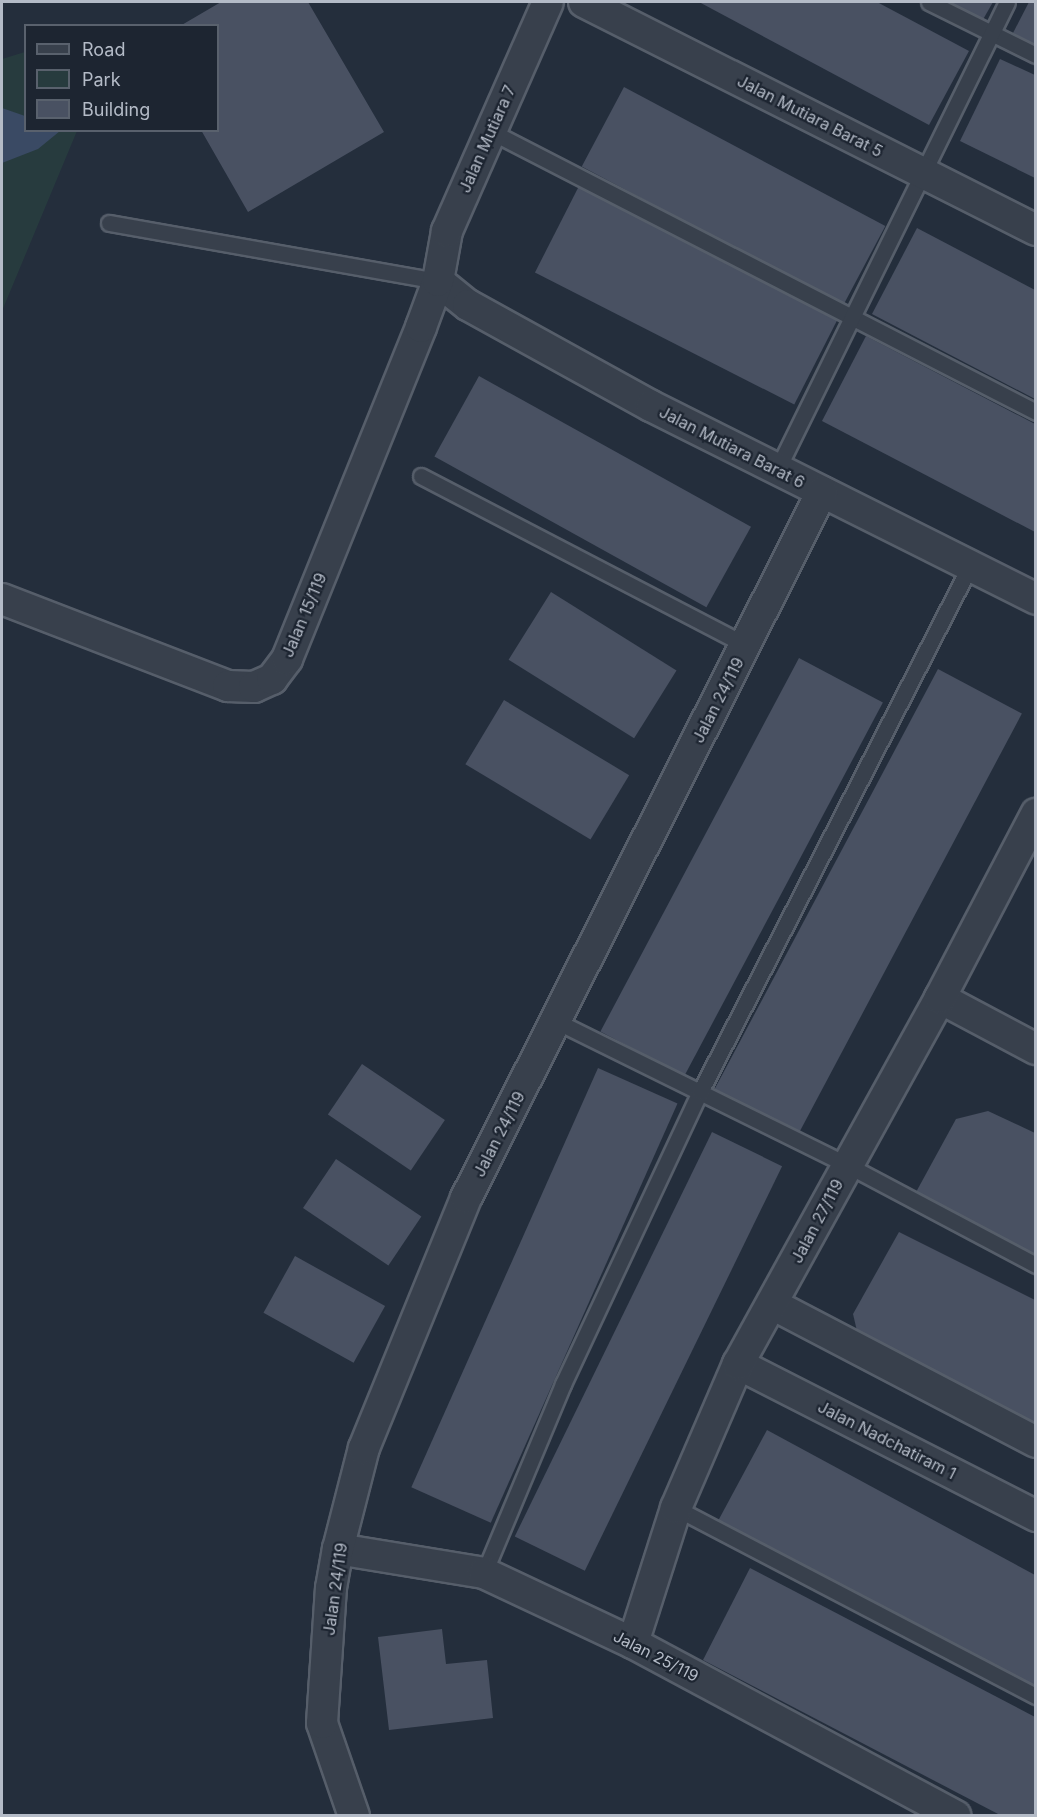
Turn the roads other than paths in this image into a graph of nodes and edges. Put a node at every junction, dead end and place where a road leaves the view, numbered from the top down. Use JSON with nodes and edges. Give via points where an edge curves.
{"nodes":[{"id":1,"x":548,"y":2,"type":"edge"},
{"id":2,"x":584,"y":2,"type":"edge"},
{"id":3,"x":929,"y":2,"type":"edge"},
{"id":4,"x":1007,"y":2,"type":"edge"},
{"id":5,"x":991,"y":33,"type":"junction"},
{"id":6,"x":1035,"y":55,"type":"edge"},
{"id":7,"x":490,"y":131,"type":"junction"},
{"id":8,"x":923,"y":173,"type":"junction"},
{"id":9,"x":110,"y":223,"type":"dead end"},
{"id":10,"x":1035,"y":230,"type":"edge"},
{"id":11,"x":438,"y":281,"type":"junction"},
{"id":12,"x":852,"y":318,"type":"junction"},
{"id":13,"x":1035,"y":412,"type":"edge"},
{"id":14,"x":777,"y":470,"type":"junction"},
{"id":15,"x":422,"y":476,"type":"dead end"},
{"id":16,"x":822,"y":492,"type":"junction"},
{"id":17,"x":970,"y":566,"type":"junction"},
{"id":18,"x":2,"y":598,"type":"edge"},
{"id":19,"x":1035,"y":598,"type":"edge"},
{"id":20,"x":746,"y":645,"type":"junction"},
{"id":21,"x":1033,"y":823,"type":"edge"},
{"id":22,"x":940,"y":998,"type":"junction"},
{"id":23,"x":556,"y":1020,"type":"junction"},
{"id":24,"x":1035,"y":1049,"type":"edge"},
{"id":25,"x":700,"y":1092,"type":"junction"},
{"id":26,"x":847,"y":1165,"type":"junction"},
{"id":27,"x":1035,"y":1265,"type":"edge"},
{"id":28,"x":772,"y":1304,"type":"junction"},
{"id":29,"x":738,"y":1364,"type":"junction"},
{"id":30,"x":1035,"y":1442,"type":"edge"},
{"id":31,"x":676,"y":1508,"type":"junction"},
{"id":32,"x":1035,"y":1516,"type":"edge"},
{"id":33,"x":339,"y":1549,"type":"junction"},
{"id":34,"x":484,"y":1573,"type":"junction"},
{"id":35,"x":633,"y":1643,"type":"junction"},
{"id":36,"x":1035,"y":1696,"type":"edge"},
{"id":37,"x":354,"y":1815,"type":"edge"},
{"id":38,"x":955,"y":1815,"type":"edge"}],
"edges":[{"from":1,"to":7,"type":"street","name":"Jalan Mutiara 7"},
{"from":2,"to":8,"type":"street","name":"Jalan Mutiara Barat 5"},
{"from":3,"to":5,"type":"lane"},
{"from":4,"to":5,"type":"lane"},
{"from":5,"to":6,"type":"lane"},
{"from":5,"to":8,"type":"lane"},
{"from":7,"to":11,"type":"street","name":"Jalan Mutiara 7","via":[[447,231]]},
{"from":7,"to":12,"type":"lane"},
{"from":8,"to":10,"type":"street","name":"Jalan Mutiara Barat 5"},
{"from":8,"to":12,"type":"lane"},
{"from":9,"to":11,"type":"lane"},
{"from":11,"to":14,"type":"street","name":"Jalan Mutiara Barat 6","via":[[468,305]]},
{"from":11,"to":18,"type":"street","name":"Jalan 15/119","via":[[287,659],[272,679],[254,687],[228,686]]},
{"from":12,"to":13,"type":"lane"},
{"from":12,"to":14,"type":"lane"},
{"from":14,"to":16,"type":"street","name":"Jalan Mutiara Barat 6"},
{"from":15,"to":20,"type":"lane"},
{"from":16,"to":17,"type":"street","name":"Jalan Mutiara Barat 6"},
{"from":16,"to":20,"type":"street","name":"Jalan 24/119"},
{"from":17,"to":19,"type":"street","name":"Jalan Mutiara Barat 6"},
{"from":17,"to":25,"type":"lane"},
{"from":20,"to":23,"type":"street","name":"Jalan 24/119"},
{"from":21,"to":22,"type":"street","name":"Jalan 27/119"},
{"from":22,"to":24,"type":"street"},
{"from":22,"to":26,"type":"street","name":"Jalan 27/119"},
{"from":23,"to":25,"type":"lane"},
{"from":23,"to":33,"type":"street","name":"Jalan 24/119","via":[[466,1198],[364,1448]]},
{"from":25,"to":26,"type":"lane"},
{"from":25,"to":34,"type":"lane","via":[[563,1384]]},
{"from":26,"to":27,"type":"lane"},
{"from":26,"to":28,"type":"street","name":"Jalan 27/119"},
{"from":28,"to":29,"type":"street","name":"Jalan 27/119"},
{"from":28,"to":30,"type":"street"},
{"from":29,"to":31,"type":"street","name":"Jalan 27/119"},
{"from":29,"to":32,"type":"street","name":"Jalan Nadchatiram 1"},
{"from":31,"to":35,"type":"street","name":"Jalan 27/119"},
{"from":31,"to":36,"type":"lane"},
{"from":33,"to":34,"type":"street","name":"Jalan 25/119"},
{"from":33,"to":37,"type":"street","name":"Jalan 24/119","via":[[332,1588],[322,1723]]},
{"from":34,"to":35,"type":"street","name":"Jalan 25/119"},
{"from":35,"to":38,"type":"street","name":"Jalan 25/119"}]}
